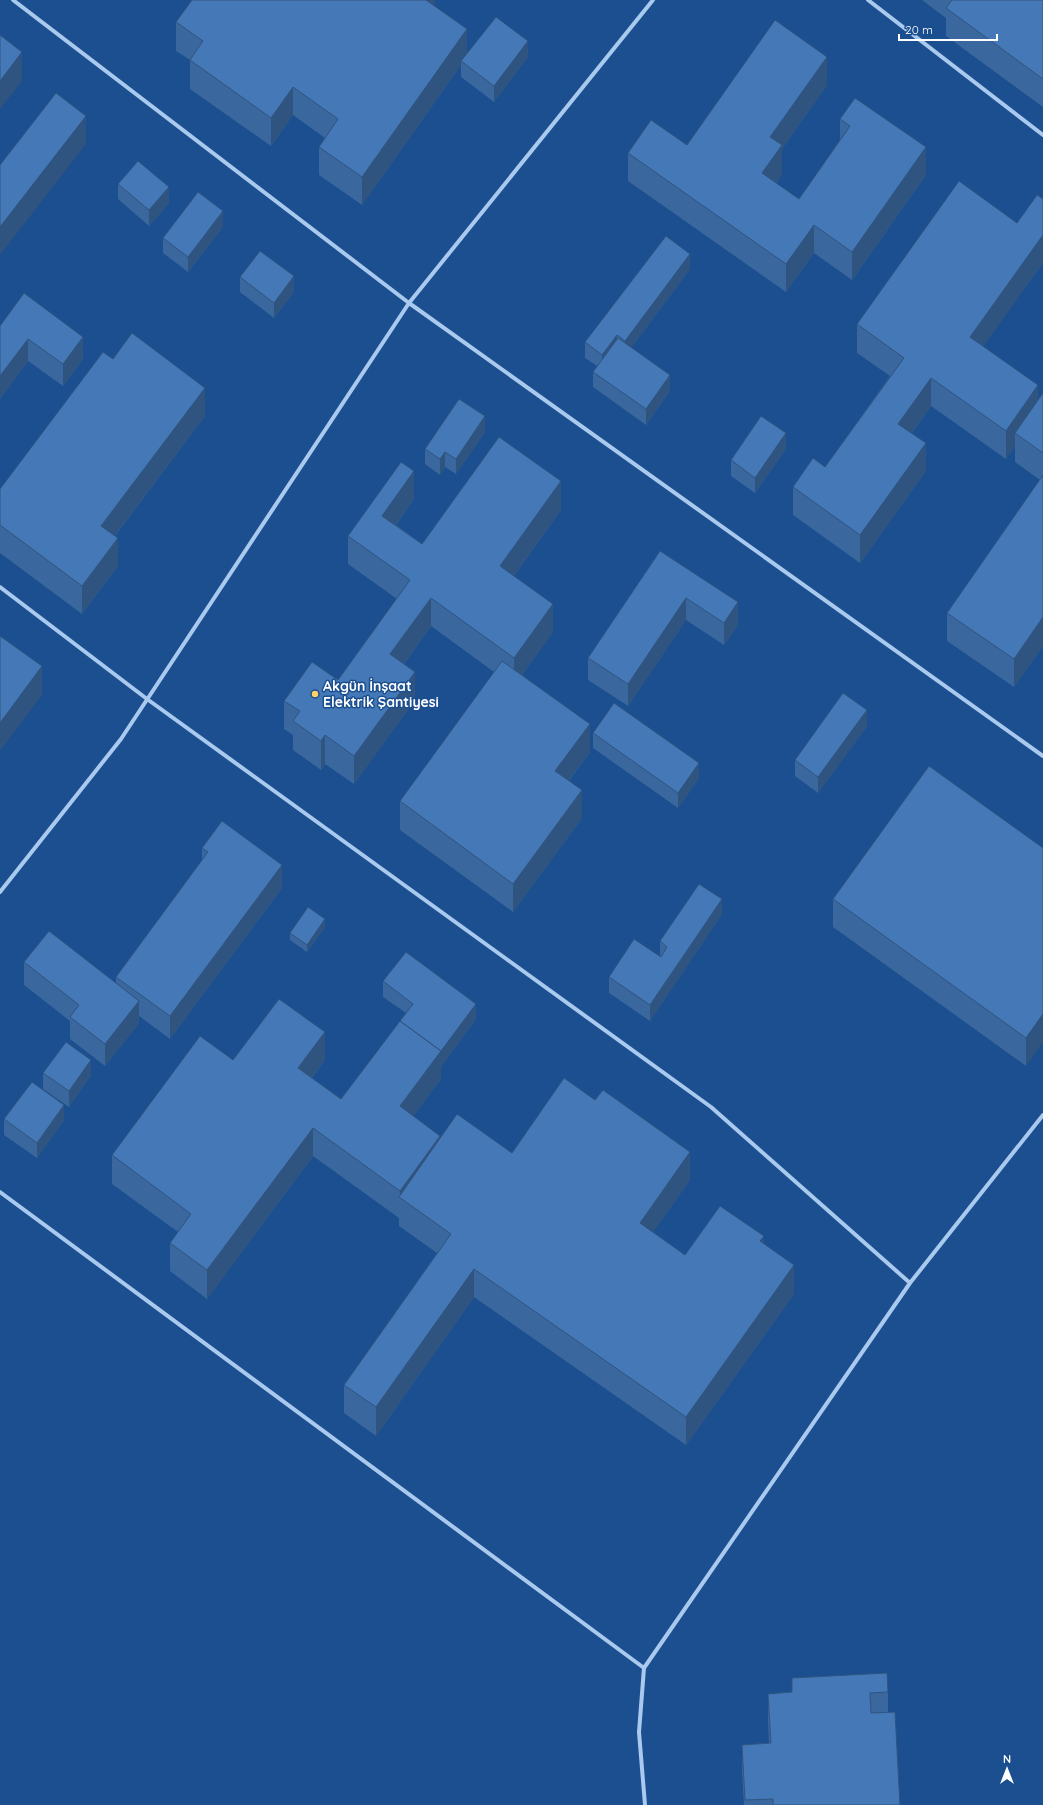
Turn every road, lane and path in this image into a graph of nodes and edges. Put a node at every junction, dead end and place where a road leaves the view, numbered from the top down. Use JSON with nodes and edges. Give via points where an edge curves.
{"nodes":[{"id":1,"x":13,"y":0,"type":"edge"},
{"id":2,"x":653,"y":0,"type":"edge"},
{"id":3,"x":868,"y":0,"type":"edge"},
{"id":4,"x":1043,"y":135,"type":"edge"},
{"id":5,"x":409,"y":303,"type":"junction"},
{"id":6,"x":0,"y":587,"type":"edge"},
{"id":7,"x":147,"y":699,"type":"junction"},
{"id":8,"x":1043,"y":756,"type":"edge"},
{"id":9,"x":0,"y":892,"type":"edge"},
{"id":10,"x":1043,"y":1115,"type":"edge"},
{"id":11,"x":0,"y":1192,"type":"edge"},
{"id":12,"x":910,"y":1283,"type":"junction"},
{"id":13,"x":644,"y":1668,"type":"junction"},
{"id":14,"x":645,"y":1805,"type":"edge"}],
"edges":[{"from":1,"to":5,"type":"street"},
{"from":2,"to":5,"type":"street"},
{"from":3,"to":4,"type":"street"},
{"from":5,"to":7,"type":"street"},
{"from":5,"to":8,"type":"street"},
{"from":6,"to":7,"type":"street"},
{"from":7,"to":9,"type":"street","via":[[121,739]]},
{"from":7,"to":12,"type":"street","via":[[711,1107]]},
{"from":10,"to":12,"type":"street"},
{"from":11,"to":13,"type":"street"},
{"from":12,"to":13,"type":"street"},
{"from":13,"to":14,"type":"street","via":[[639,1732]]}]}
